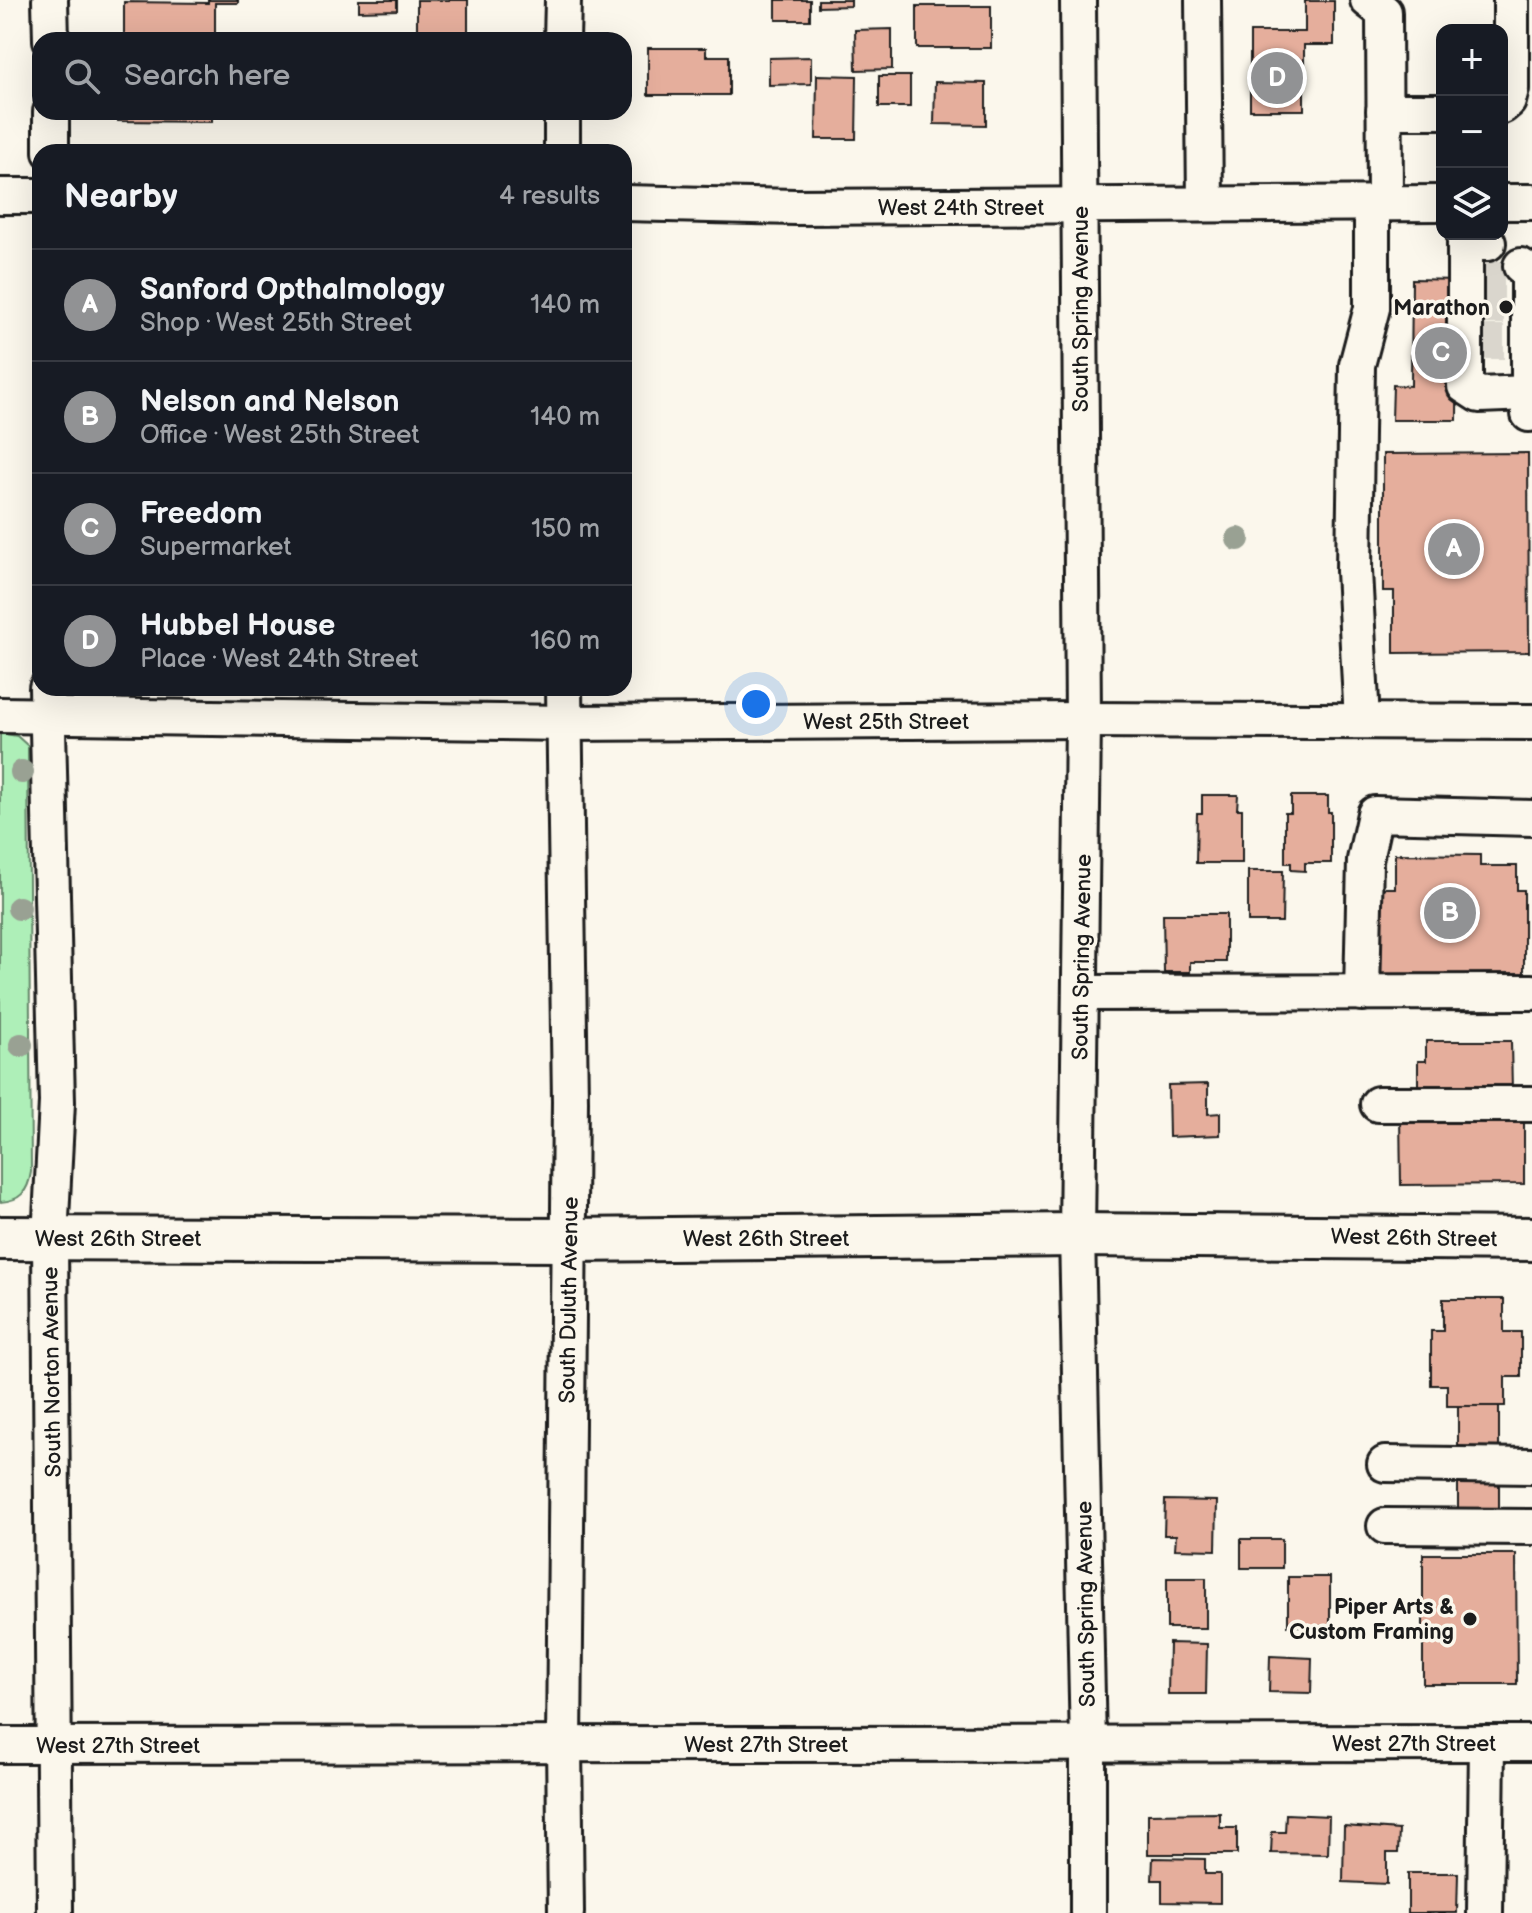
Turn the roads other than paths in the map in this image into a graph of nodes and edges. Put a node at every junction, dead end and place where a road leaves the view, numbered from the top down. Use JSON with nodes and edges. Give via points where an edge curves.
{"nodes":[{"id":1,"x":50,"y":0,"type":"edge"},
{"id":2,"x":563,"y":0,"type":"edge"},
{"id":3,"x":1078,"y":0,"type":"edge"},
{"id":4,"x":1203,"y":0,"type":"edge"},
{"id":5,"x":1368,"y":0,"type":"edge"},
{"id":6,"x":1511,"y":0,"type":"edge"},
{"id":7,"x":51,"y":32,"type":"edge"},
{"id":8,"x":562,"y":32,"type":"edge"},
{"id":9,"x":1508,"y":101,"type":"edge"},
{"id":10,"x":1384,"y":111,"type":"junction"},
{"id":11,"x":1436,"y":111,"type":"edge"},
{"id":12,"x":51,"y":120,"type":"edge"},
{"id":13,"x":562,"y":120,"type":"edge"},
{"id":14,"x":51,"y":144,"type":"edge"},
{"id":15,"x":562,"y":144,"type":"edge"},
{"id":16,"x":0,"y":196,"type":"edge"},
{"id":17,"x":32,"y":196,"type":"edge"},
{"id":18,"x":1508,"y":202,"type":"edge"},
{"id":19,"x":1532,"y":202,"type":"edge"},
{"id":20,"x":632,"y":203,"type":"edge"},
{"id":21,"x":1379,"y":203,"type":"junction"},
{"id":22,"x":1436,"y":203,"type":"edge"},
{"id":23,"x":1205,"y":204,"type":"junction"},
{"id":24,"x":1080,"y":207,"type":"junction"},
{"id":25,"x":1514,"y":271,"type":"edge"},
{"id":26,"x":1531,"y":405,"type":"edge"},
{"id":27,"x":564,"y":696,"type":"edge"},
{"id":28,"x":47,"y":702,"type":"edge"},
{"id":29,"x":0,"y":715,"type":"edge"},
{"id":30,"x":1083,"y":720,"type":"junction"},
{"id":31,"x":1362,"y":721,"type":"junction"},
{"id":32,"x":1532,"y":722,"type":"edge"},
{"id":33,"x":565,"y":723,"type":"junction"},
{"id":34,"x":1532,"y":818,"type":"edge"},
{"id":35,"x":1532,"y":992,"type":"edge"},
{"id":36,"x":1080,"y":993,"type":"junction"},
{"id":37,"x":1362,"y":993,"type":"junction"},
{"id":38,"x":1378,"y":1104,"type":"dead end"},
{"id":39,"x":1532,"y":1104,"type":"edge"},
{"id":40,"x":1077,"y":1235,"type":"junction"},
{"id":41,"x":0,"y":1238,"type":"edge"},
{"id":42,"x":50,"y":1238,"type":"junction"},
{"id":43,"x":1532,"y":1239,"type":"edge"},
{"id":44,"x":568,"y":1240,"type":"junction"},
{"id":45,"x":1385,"y":1464,"type":"dead end"},
{"id":46,"x":1532,"y":1466,"type":"edge"},
{"id":47,"x":1385,"y":1526,"type":"dead end"},
{"id":48,"x":1532,"y":1527,"type":"edge"},
{"id":49,"x":1487,"y":1743,"type":"junction"},
{"id":50,"x":1532,"y":1743,"type":"edge"},
{"id":51,"x":564,"y":1744,"type":"junction"},
{"id":52,"x":1088,"y":1744,"type":"junction"},
{"id":53,"x":0,"y":1745,"type":"edge"},
{"id":54,"x":55,"y":1745,"type":"junction"},
{"id":55,"x":55,"y":1913,"type":"edge"},
{"id":56,"x":566,"y":1913,"type":"edge"},
{"id":57,"x":1088,"y":1913,"type":"edge"},
{"id":58,"x":1485,"y":1913,"type":"edge"}],
"edges":[{"from":1,"to":7,"type":"street"},
{"from":2,"to":8,"type":"street"},
{"from":3,"to":24,"type":"street","name":"South Spring Avenue"},
{"from":4,"to":23,"type":"street"},
{"from":5,"to":10,"type":"street","via":[[1384,12]]},
{"from":6,"to":9,"type":"street"},
{"from":10,"to":11,"type":"street"},
{"from":10,"to":21,"type":"street"},
{"from":12,"to":14,"type":"street"},
{"from":13,"to":15,"type":"street"},
{"from":16,"to":17,"type":"street"},
{"from":18,"to":19,"type":"street"},
{"from":20,"to":24,"type":"street","name":"West 24th Street"},
{"from":21,"to":22,"type":"street","name":"West 24th Street"},
{"from":21,"to":23,"type":"street","name":"West 24th Street"},
{"from":21,"to":31,"type":"street","via":[[1372,308],[1357,365],[1354,571]]},
{"from":23,"to":24,"type":"street","name":"West 24th Street"},
{"from":24,"to":30,"type":"street","name":"South Spring Avenue"},
{"from":25,"to":26,"type":"street"},
{"from":25,"to":26,"type":"street","via":[[1465,242],[1465,386],[1479,395]]},
{"from":27,"to":33,"type":"street","name":"South Duluth Avenue"},
{"from":28,"to":29,"type":"street","name":"West 25th Street"},
{"from":28,"to":33,"type":"street","name":"West 25th Street"},
{"from":28,"to":42,"type":"street","name":"South Norton Avenue","via":[[57,1102]]},
{"from":30,"to":31,"type":"street","name":"West 25th Street"},
{"from":30,"to":33,"type":"street","name":"West 25th Street"},
{"from":30,"to":36,"type":"street","name":"South Spring Avenue"},
{"from":31,"to":32,"type":"street","name":"West 25th Street"},
{"from":33,"to":44,"type":"street","name":"South Duluth Avenue"},
{"from":34,"to":37,"type":"street","via":[[1375,814],[1365,860]]},
{"from":35,"to":37,"type":"street"},
{"from":36,"to":37,"type":"street"},
{"from":36,"to":40,"type":"street","name":"South Spring Avenue"},
{"from":38,"to":39,"type":"street"},
{"from":40,"to":43,"type":"main road","name":"West 26th Street"},
{"from":40,"to":44,"type":"main road","name":"West 26th Street"},
{"from":40,"to":52,"type":"street","name":"South Spring Avenue"},
{"from":41,"to":42,"type":"main road","name":"West 26th Street"},
{"from":42,"to":44,"type":"main road","name":"West 26th Street"},
{"from":42,"to":54,"type":"street","name":"South Norton Avenue"},
{"from":44,"to":51,"type":"street","name":"South Duluth Avenue"},
{"from":45,"to":46,"type":"street"},
{"from":47,"to":48,"type":"street"},
{"from":49,"to":50,"type":"street","name":"West 27th Street"},
{"from":49,"to":52,"type":"street","name":"West 27th Street"},
{"from":49,"to":58,"type":"street"},
{"from":51,"to":52,"type":"street","name":"West 27th Street"},
{"from":51,"to":54,"type":"street","name":"West 27th Street"},
{"from":51,"to":56,"type":"street","name":"South Duluth Avenue"},
{"from":52,"to":57,"type":"street","name":"South Spring Avenue"},
{"from":53,"to":54,"type":"street","name":"West 27th Street"},
{"from":54,"to":55,"type":"street","name":"South Norton Avenue"}]}
